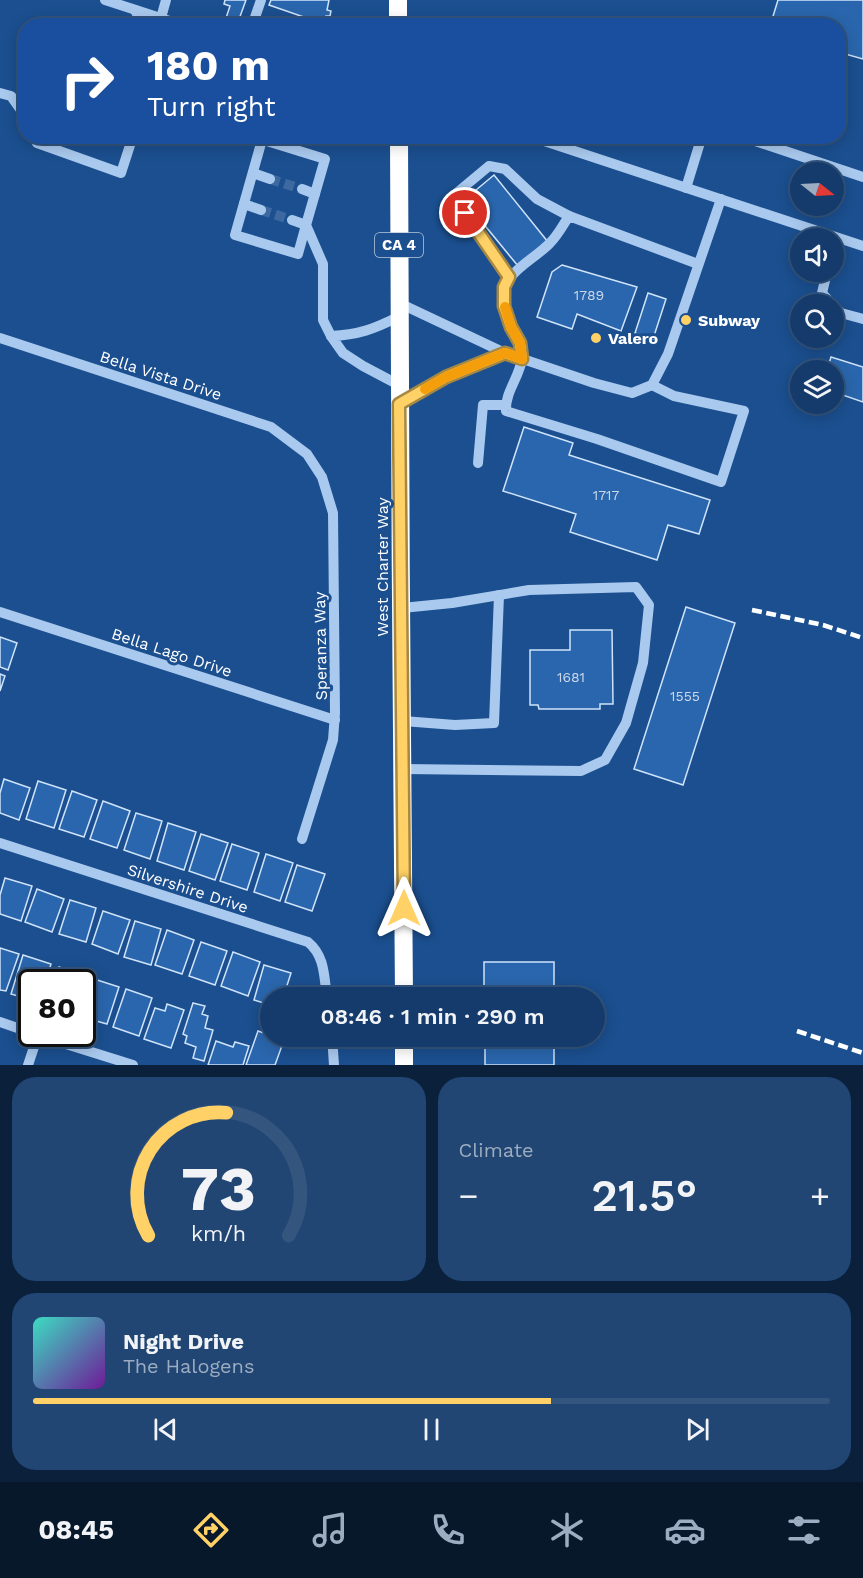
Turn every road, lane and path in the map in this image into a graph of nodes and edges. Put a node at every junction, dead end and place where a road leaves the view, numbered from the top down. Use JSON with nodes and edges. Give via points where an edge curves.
{"nodes":[{"id":1,"x":105,"y":0,"type":"edge"},
{"id":2,"x":166,"y":0,"type":"edge"},
{"id":3,"x":261,"y":0,"type":"edge"},
{"id":4,"x":398,"y":0,"type":"edge"},
{"id":5,"x":135,"y":10,"type":"junction"},
{"id":6,"x":139,"y":18,"type":"edge"},
{"id":7,"x":161,"y":18,"type":"joint"},
{"id":8,"x":255,"y":18,"type":"edge"},
{"id":9,"x":398,"y":18,"type":"edge"},
{"id":10,"x":0,"y":93,"type":"edge"},
{"id":11,"x":18,"y":106,"type":"edge"},
{"id":12,"x":40,"y":144,"type":"edge"},
{"id":13,"x":130,"y":144,"type":"edge"},
{"id":14,"x":256,"y":144,"type":"edge"},
{"id":15,"x":276,"y":144,"type":"edge"},
{"id":16,"x":399,"y":144,"type":"edge"},
{"id":17,"x":553,"y":144,"type":"edge"},
{"id":18,"x":700,"y":144,"type":"edge"},
{"id":19,"x":764,"y":144,"type":"edge"},
{"id":20,"x":253,"y":172,"type":"junction"},
{"id":21,"x":863,"y":177,"type":"edge"},
{"id":22,"x":270,"y":178,"type":"tunnel mouth"},
{"id":23,"x":686,"y":188,"type":"junction"},
{"id":24,"x":302,"y":189,"type":"tunnel mouth"},
{"id":25,"x":315,"y":194,"type":"junction"},
{"id":26,"x":721,"y":199,"type":"junction"},
{"id":27,"x":244,"y":204,"type":"junction"},
{"id":28,"x":261,"y":210,"type":"tunnel mouth"},
{"id":29,"x":569,"y":216,"type":"junction"},
{"id":30,"x":292,"y":220,"type":"tunnel mouth"},
{"id":31,"x":306,"y":225,"type":"junction"},
{"id":32,"x":805,"y":228,"type":"edge"},
{"id":33,"x":844,"y":241,"type":"edge"},
{"id":34,"x":863,"y":246,"type":"edge"},
{"id":35,"x":698,"y":264,"type":"junction"},
{"id":36,"x":509,"y":277,"type":"junction"},
{"id":37,"x":399,"y":310,"type":"junction"},
{"id":38,"x":844,"y":314,"type":"edge"},
{"id":39,"x":863,"y":319,"type":"edge"},
{"id":40,"x":331,"y":336,"type":"junction"},
{"id":41,"x":0,"y":338,"type":"edge"},
{"id":42,"x":505,"y":353,"type":"junction"},
{"id":43,"x":522,"y":359,"type":"junction"},
{"id":44,"x":399,"y":385,"type":"junction"},
{"id":45,"x":652,"y":385,"type":"junction"},
{"id":46,"x":399,"y":404,"type":"junction"},
{"id":47,"x":505,"y":405,"type":"junction"},
{"id":48,"x":306,"y":454,"type":"joint"},
{"id":49,"x":478,"y":463,"type":"dead end"},
{"id":50,"x":499,"y":595,"type":"junction"},
{"id":51,"x":402,"y":608,"type":"junction"},
{"id":52,"x":0,"y":612,"type":"edge"},
{"id":53,"x":335,"y":720,"type":"junction"},
{"id":54,"x":403,"y":721,"type":"junction"},
{"id":55,"x":403,"y":768,"type":"junction"},
{"id":56,"x":302,"y":839,"type":"dead end"},
{"id":57,"x":0,"y":843,"type":"edge"},
{"id":58,"x":326,"y":987,"type":"edge"},
{"id":59,"x":404,"y":987,"type":"edge"},
{"id":60,"x":0,"y":1022,"type":"edge"},
{"id":61,"x":18,"y":1028,"type":"edge"},
{"id":62,"x":32,"y":1047,"type":"edge"},
{"id":63,"x":76,"y":1047,"type":"edge"},
{"id":64,"x":333,"y":1047,"type":"edge"},
{"id":65,"x":404,"y":1047,"type":"edge"},
{"id":66,"x":28,"y":1065,"type":"edge"},
{"id":67,"x":133,"y":1065,"type":"edge"},
{"id":68,"x":334,"y":1065,"type":"edge"},
{"id":69,"x":404,"y":1065,"type":"edge"}],
"edges":[{"from":1,"to":5,"type":"street"},
{"from":2,"to":7,"type":"street"},
{"from":3,"to":8,"type":"street"},
{"from":4,"to":9,"type":"highway"},
{"from":5,"to":6,"type":"street"},
{"from":5,"to":7,"type":"street"},
{"from":10,"to":11,"type":"street","via":[[11,96]]},
{"from":12,"to":13,"type":"street","via":[[121,173]]},
{"from":14,"to":20,"type":"street"},
{"from":15,"to":25,"type":"street","via":[[325,159]]},
{"from":16,"to":37,"type":"highway","name":"West Charter Way","number":"CA 4"},
{"from":17,"to":23,"type":"street"},
{"from":18,"to":23,"type":"street"},
{"from":19,"to":21,"type":"street"},
{"from":20,"to":22,"type":"street"},
{"from":20,"to":27,"type":"street"},
{"from":23,"to":26,"type":"street"},
{"from":24,"to":25,"type":"street"},
{"from":25,"to":31,"type":"street"},
{"from":26,"to":32,"type":"street"},
{"from":26,"to":35,"type":"street"},
{"from":27,"to":28,"type":"street"},
{"from":27,"to":31,"type":"street","via":[[235,235],[298,254]]},
{"from":29,"to":35,"type":"street"},
{"from":29,"to":36,"type":"street","via":[[551,243]]},
{"from":29,"to":36,"type":"street","via":[[537,199],[505,169],[489,166],[453,196]]},
{"from":30,"to":31,"type":"street"},
{"from":31,"to":40,"type":"street","via":[[323,264],[323,320]]},
{"from":33,"to":34,"type":"street"},
{"from":35,"to":45,"type":"street","via":[[668,354]]},
{"from":36,"to":43,"type":"street","via":[[504,287],[504,306],[520,343]]},
{"from":37,"to":40,"type":"street","via":[[368,332]]},
{"from":37,"to":42,"type":"street"},
{"from":37,"to":44,"type":"highway","name":"West Charter Way","number":"CA 4"},
{"from":38,"to":39,"type":"street"},
{"from":40,"to":44,"type":"street","via":[[343,353]]},
{"from":41,"to":48,"type":"street","name":"Bella Vista Drive","via":[[271,427]]},
{"from":42,"to":43,"type":"street"},
{"from":42,"to":46,"type":"street","via":[[446,377]]},
{"from":43,"to":45,"type":"street","via":[[632,393]]},
{"from":43,"to":47,"type":"street"},
{"from":44,"to":46,"type":"highway","name":"West Charter Way","number":"CA 4"},
{"from":45,"to":47,"type":"street","via":[[674,396],[744,411],[721,482],[506,411]]},
{"from":46,"to":51,"type":"highway","name":"West Charter Way","number":"CA 4"},
{"from":47,"to":49,"type":"street","via":[[483,405]]},
{"from":48,"to":53,"type":"street","name":"Speranza Way","via":[[322,477],[333,513]]},
{"from":50,"to":51,"type":"street"},
{"from":50,"to":54,"type":"street","via":[[494,723]]},
{"from":50,"to":55,"type":"street","via":[[529,590],[636,587],[649,605],[643,663],[626,723],[605,760],[581,771]]},
{"from":51,"to":54,"type":"highway","name":"West Charter Way","number":"CA 4"},
{"from":52,"to":53,"type":"street","name":"Bella Lago Drive"},
{"from":53,"to":56,"type":"street","name":"Speranza Way","via":[[333,740]]},
{"from":54,"to":55,"type":"highway","name":"West Charter Way","number":"CA 4"},
{"from":55,"to":59,"type":"highway","name":"West Charter Way","number":"CA 4"},
{"from":57,"to":58,"type":"street","name":"Silvershire Drive","via":[[308,942],[318,950]]},
{"from":60,"to":61,"type":"street"},
{"from":62,"to":66,"type":"street"},
{"from":63,"to":67,"type":"street"},
{"from":64,"to":68,"type":"street"},
{"from":65,"to":69,"type":"highway"}]}
